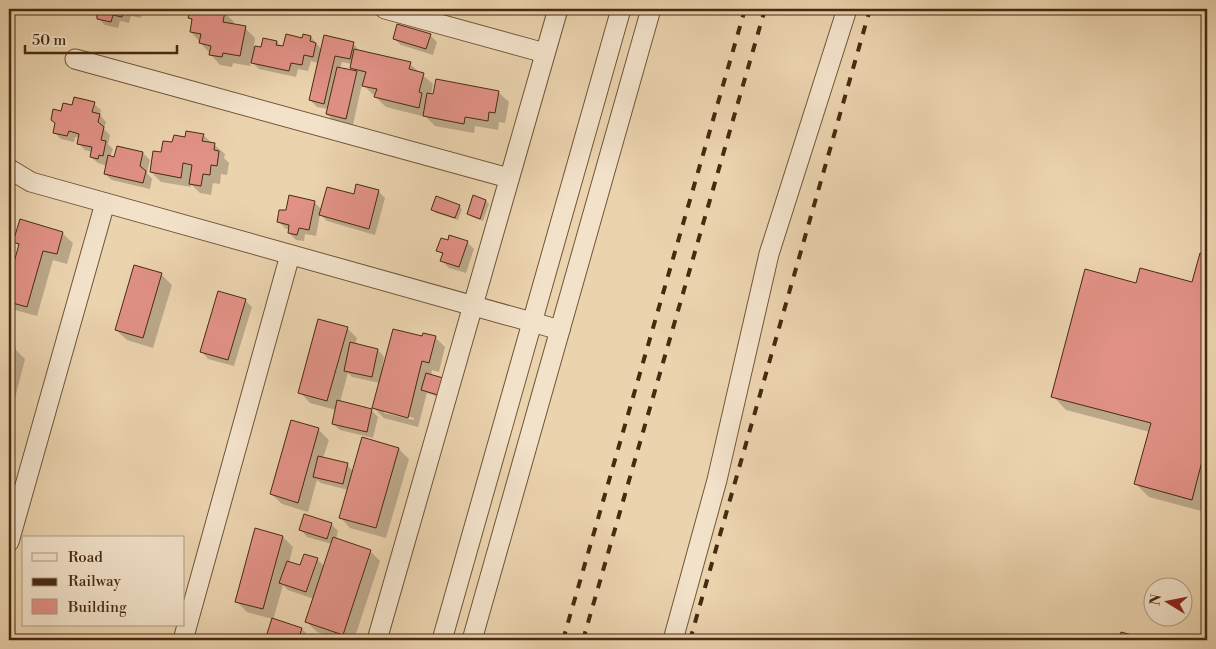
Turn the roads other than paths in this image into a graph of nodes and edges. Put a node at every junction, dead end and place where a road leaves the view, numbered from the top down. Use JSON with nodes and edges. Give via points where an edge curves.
{"nodes":[{"id":1,"x":385,"y":9,"type":"edge"},
{"id":2,"x":558,"y":9,"type":"edge"},
{"id":3,"x":621,"y":9,"type":"edge"},
{"id":4,"x":651,"y":9,"type":"edge"},
{"id":5,"x":847,"y":9,"type":"edge"},
{"id":6,"x":545,"y":53,"type":"junction"},
{"id":7,"x":75,"y":59,"type":"dead end"},
{"id":8,"x":9,"y":174,"type":"edge"},
{"id":9,"x":510,"y":178,"type":"junction"},
{"id":10,"x":105,"y":203,"type":"junction"},
{"id":11,"x":290,"y":255,"type":"junction"},
{"id":12,"x":473,"y":306,"type":"junction"},
{"id":13,"x":532,"y":323,"type":"junction"},
{"id":14,"x":560,"y":330,"type":"junction"},
{"id":15,"x":9,"y":542,"type":"edge"},
{"id":16,"x":183,"y":640,"type":"edge"},
{"id":17,"x":377,"y":640,"type":"edge"},
{"id":18,"x":442,"y":640,"type":"edge"},
{"id":19,"x":472,"y":640,"type":"edge"},
{"id":20,"x":673,"y":640,"type":"edge"}],
"edges":[{"from":1,"to":6,"type":"street"},
{"from":2,"to":6,"type":"street"},
{"from":3,"to":13,"type":"street"},
{"from":4,"to":14,"type":"street"},
{"from":5,"to":20,"type":"street","via":[[769,254],[717,480]]},
{"from":6,"to":9,"type":"street"},
{"from":7,"to":9,"type":"street"},
{"from":8,"to":10,"type":"street","via":[[11,170],[31,182]]},
{"from":9,"to":12,"type":"street"},
{"from":10,"to":11,"type":"street"},
{"from":10,"to":15,"type":"street"},
{"from":11,"to":12,"type":"street"},
{"from":11,"to":16,"type":"street"},
{"from":12,"to":13,"type":"street"},
{"from":12,"to":17,"type":"street"},
{"from":13,"to":14,"type":"street"},
{"from":13,"to":18,"type":"street"},
{"from":14,"to":19,"type":"street"}]}
